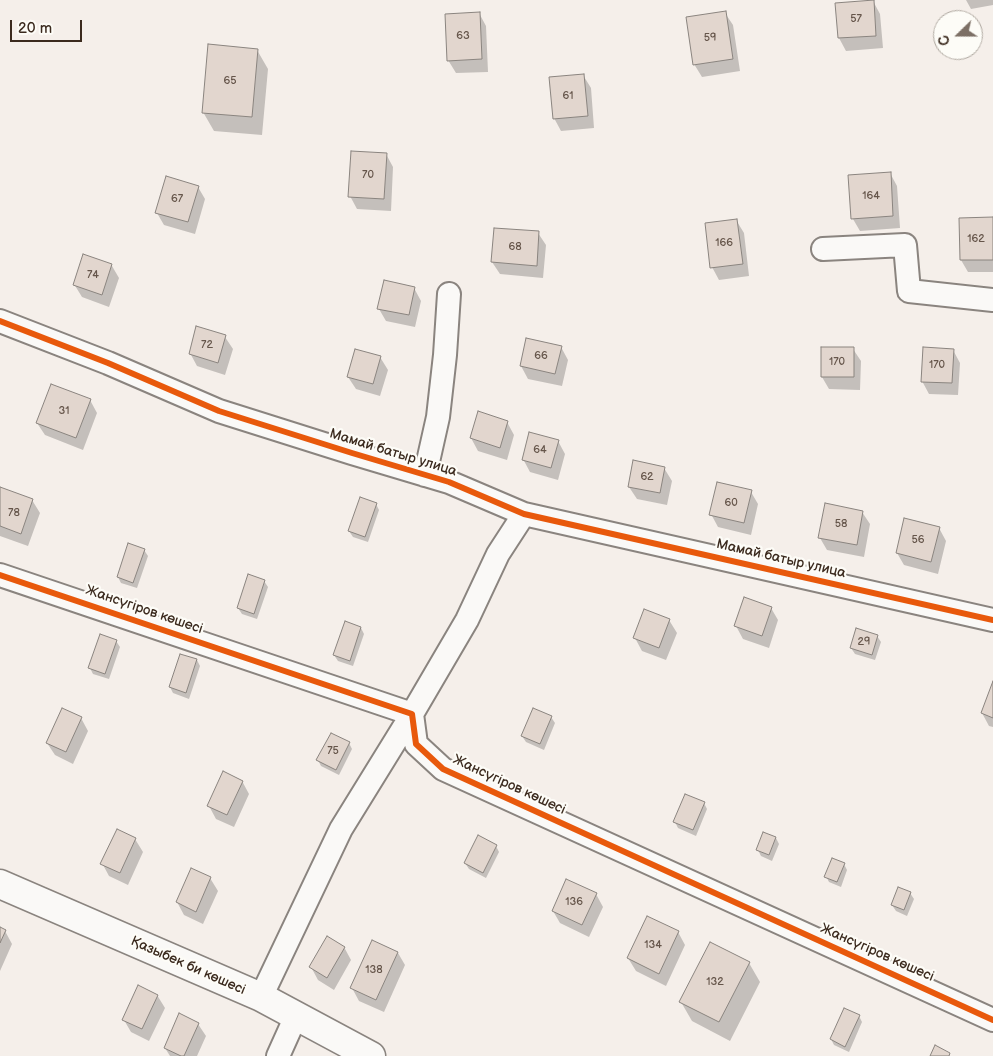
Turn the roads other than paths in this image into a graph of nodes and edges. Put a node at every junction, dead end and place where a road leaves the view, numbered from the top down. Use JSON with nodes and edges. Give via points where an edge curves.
{"nodes":[{"id":1,"x":823,"y":249,"type":"dead end"},
{"id":2,"x":449,"y":294,"type":"dead end"},
{"id":3,"x":993,"y":300,"type":"edge"},
{"id":4,"x":0,"y":321,"type":"edge"},
{"id":5,"x":424,"y":475,"type":"junction"},
{"id":6,"x":524,"y":514,"type":"junction"},
{"id":7,"x":0,"y":575,"type":"edge"},
{"id":8,"x":993,"y":620,"type":"edge"},
{"id":9,"x":412,"y":714,"type":"junction"},
{"id":10,"x":0,"y":884,"type":"edge"},
{"id":11,"x":261,"y":997,"type":"junction"},
{"id":12,"x":296,"y":1016,"type":"junction"},
{"id":13,"x":993,"y":1020,"type":"edge"},
{"id":14,"x":278,"y":1056,"type":"edge"},
{"id":15,"x":372,"y":1056,"type":"edge"}],
"edges":[{"from":1,"to":3,"type":"street","via":[[905,245],[909,291]]},
{"from":2,"to":5,"type":"street","name":"Мамай батыр улица","via":[[438,417]]},
{"from":4,"to":5,"type":"street","name":"Мамай батыр улица","via":[[219,411]]},
{"from":5,"to":6,"type":"street","name":"Мамай батыр улица","via":[[449,482]]},
{"from":6,"to":8,"type":"street","name":"Мамай батыр улица"},
{"from":6,"to":9,"type":"street","via":[[498,554],[467,620]]},
{"from":7,"to":9,"type":"street","name":"Жансүгіров көшесі"},
{"from":9,"to":11,"type":"street","via":[[341,829]]},
{"from":9,"to":13,"type":"street","name":"Жансүгіров көшесі","via":[[416,744],[443,769]]},
{"from":10,"to":11,"type":"main road","name":"Қазыбек би көшесі"},
{"from":11,"to":12,"type":"main road","name":"Қазыбек би көшесі"},
{"from":12,"to":14,"type":"street"},
{"from":12,"to":15,"type":"main road","name":"Қазыбек би көшесі"}]}
